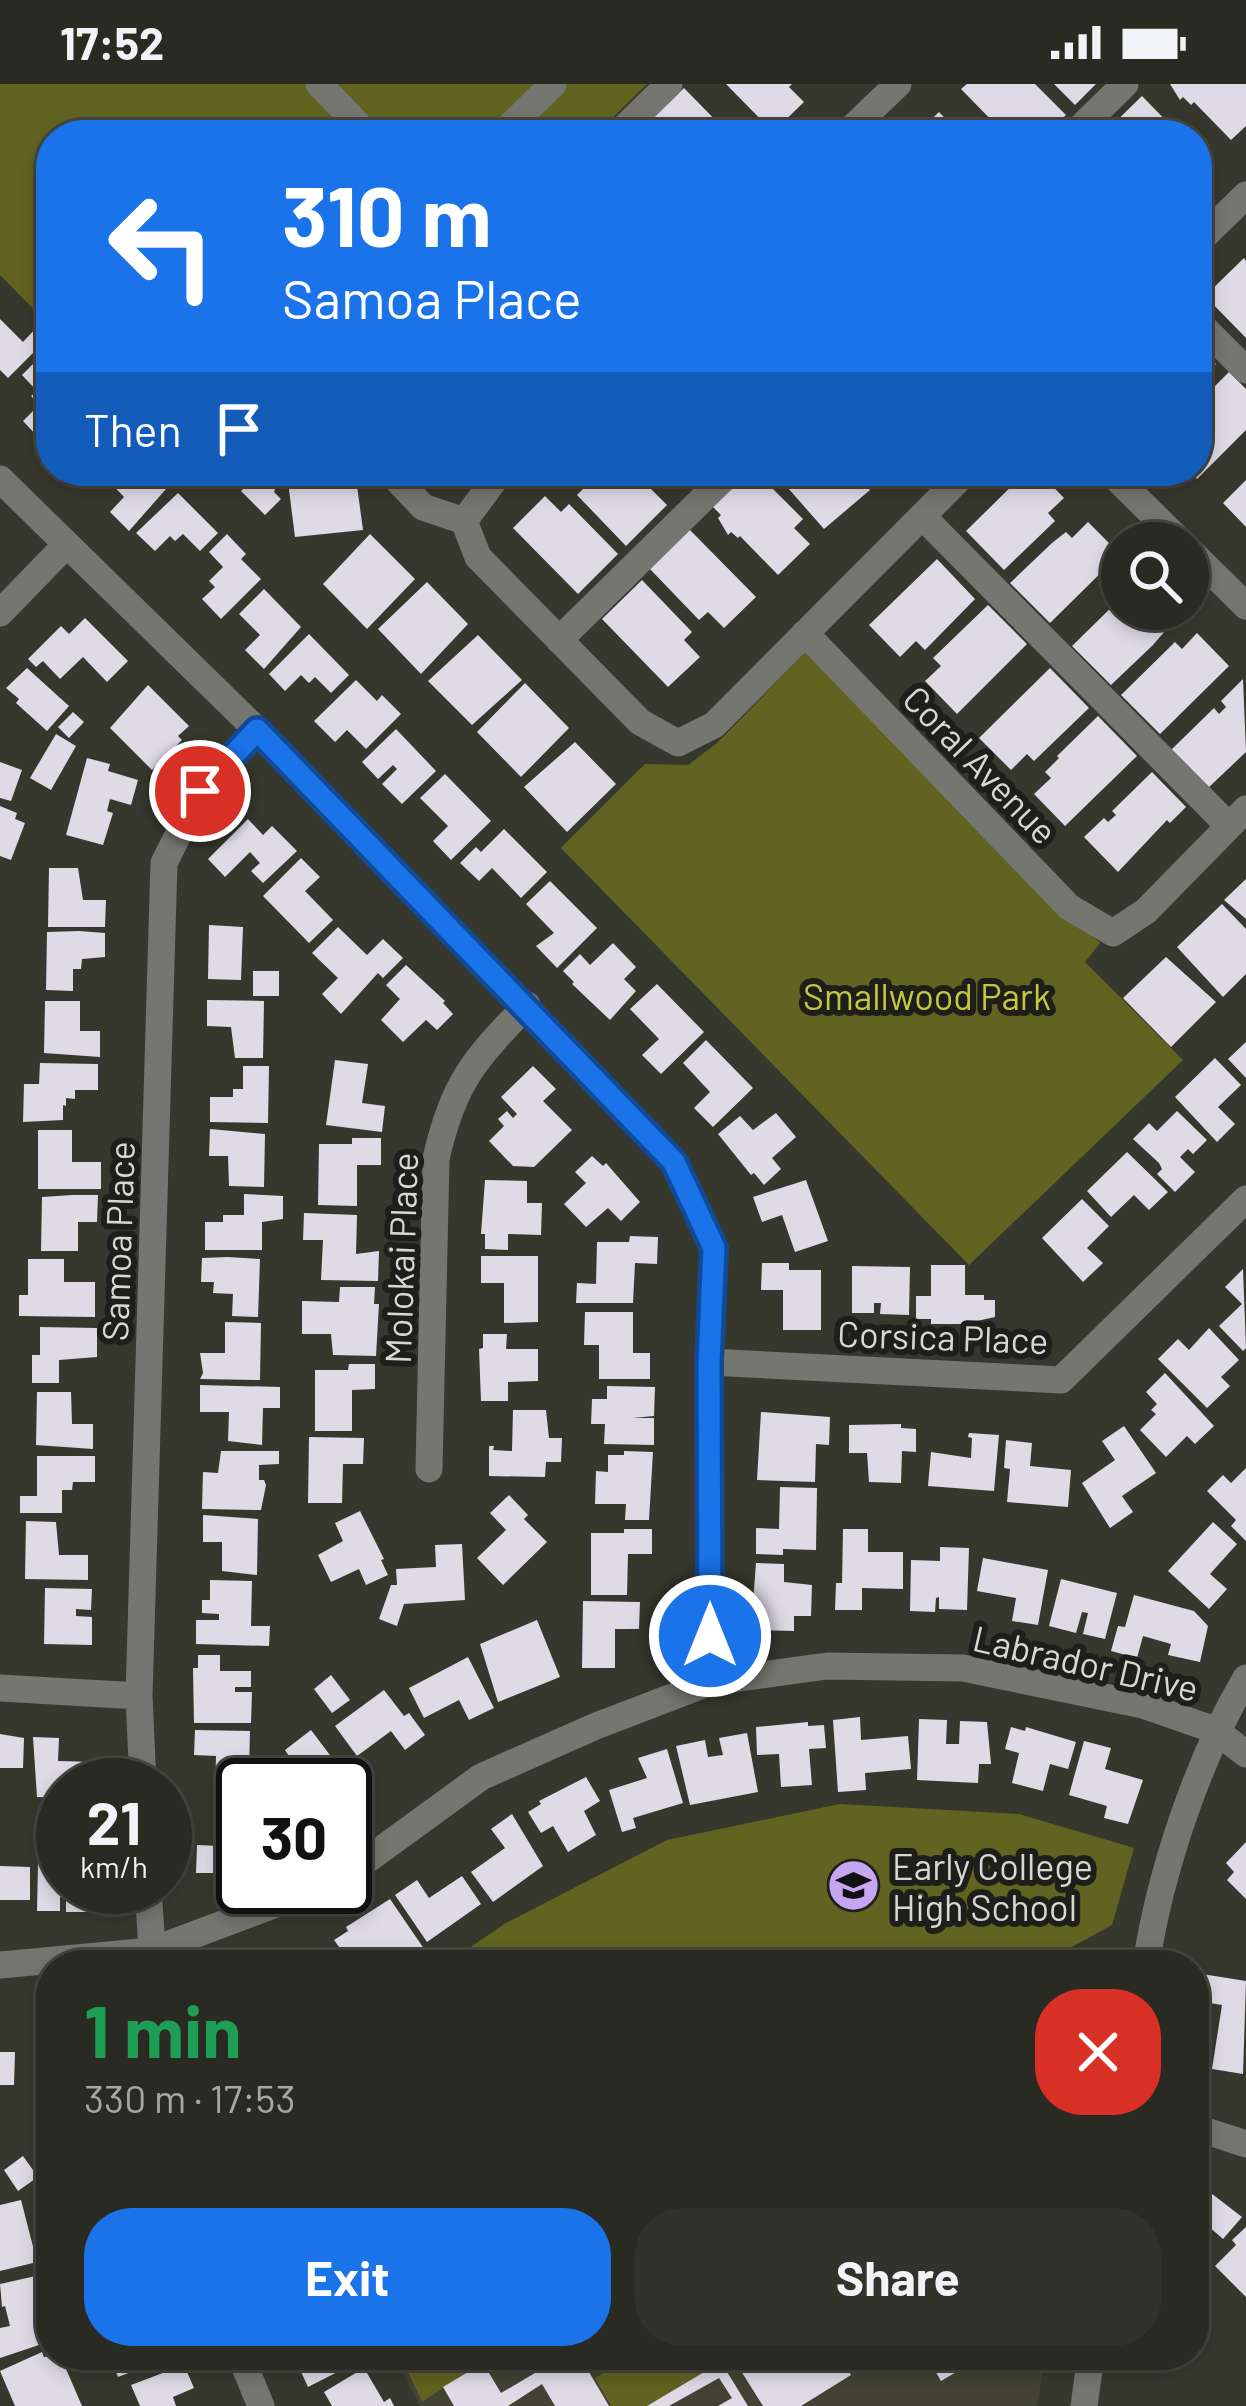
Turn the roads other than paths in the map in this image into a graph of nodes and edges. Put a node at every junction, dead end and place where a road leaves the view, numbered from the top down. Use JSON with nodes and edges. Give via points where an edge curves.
{"nodes":[{"id":1,"x":319,"y":84,"type":"edge"},
{"id":2,"x":553,"y":84,"type":"edge"},
{"id":3,"x":669,"y":84,"type":"edge"},
{"id":4,"x":898,"y":84,"type":"edge"},
{"id":5,"x":1125,"y":84,"type":"edge"},
{"id":6,"x":354,"y":120,"type":"edge"},
{"id":7,"x":516,"y":120,"type":"edge"},
{"id":8,"x":632,"y":120,"type":"edge"},
{"id":9,"x":861,"y":120,"type":"edge"},
{"id":10,"x":1088,"y":120,"type":"edge"},
{"id":11,"x":1246,"y":195,"type":"edge"},
{"id":12,"x":1212,"y":229,"type":"edge"},
{"id":13,"x":1212,"y":336,"type":"edge"},
{"id":14,"x":1246,"y":370,"type":"edge"},
{"id":15,"x":0,"y":478,"type":"edge"},
{"id":16,"x":403,"y":486,"type":"edge"},
{"id":17,"x":490,"y":486,"type":"edge"},
{"id":18,"x":716,"y":486,"type":"edge"},
{"id":19,"x":952,"y":486,"type":"edge"},
{"id":20,"x":1124,"y":486,"type":"edge"},
{"id":21,"x":922,"y":516,"type":"junction"},
{"id":22,"x":464,"y":521,"type":"junction"},
{"id":23,"x":1161,"y":522,"type":"edge"},
{"id":24,"x":65,"y":546,"type":"junction"},
{"id":25,"x":1209,"y":570,"type":"edge"},
{"id":26,"x":1246,"y":606,"type":"edge"},
{"id":27,"x":0,"y":613,"type":"edge"},
{"id":28,"x":806,"y":633,"type":"junction"},
{"id":29,"x":559,"y":640,"type":"junction"},
{"id":30,"x":257,"y":730,"type":"junction"},
{"id":31,"x":1238,"y":818,"type":"edge"},
{"id":32,"x":527,"y":1005,"type":"junction"},
{"id":33,"x":1246,"y":1199,"type":"edge"},
{"id":34,"x":709,"y":1362,"type":"junction"},
{"id":35,"x":430,"y":1469,"type":"dead end"},
{"id":36,"x":1246,"y":1678,"type":"edge"},
{"id":37,"x":710,"y":1682,"type":"junction"},
{"id":38,"x":0,"y":1688,"type":"edge"},
{"id":39,"x":139,"y":1696,"type":"junction"},
{"id":40,"x":1215,"y":1730,"type":"junction"},
{"id":41,"x":1246,"y":1754,"type":"edge"},
{"id":42,"x":142,"y":1758,"type":"edge"},
{"id":43,"x":372,"y":1856,"type":"edge"},
{"id":44,"x":150,"y":1914,"type":"edge"},
{"id":45,"x":256,"y":1914,"type":"edge"},
{"id":46,"x":152,"y":1950,"type":"edge"},
{"id":47,"x":171,"y":1950,"type":"edge"},
{"id":48,"x":1148,"y":1950,"type":"edge"},
{"id":49,"x":36,"y":1963,"type":"edge"},
{"id":50,"x":0,"y":1965,"type":"edge"},
{"id":51,"x":1209,"y":2132,"type":"edge"},
{"id":52,"x":1246,"y":2144,"type":"edge"},
{"id":53,"x":246,"y":2370,"type":"edge"},
{"id":54,"x":1089,"y":2370,"type":"edge"},
{"id":55,"x":261,"y":2406,"type":"edge"},
{"id":56,"x":1084,"y":2406,"type":"edge"}],
"edges":[{"from":1,"to":6,"type":"street"},
{"from":2,"to":7,"type":"street"},
{"from":3,"to":8,"type":"street"},
{"from":4,"to":9,"type":"street"},
{"from":5,"to":10,"type":"street"},
{"from":11,"to":12,"type":"street"},
{"from":13,"to":14,"type":"street"},
{"from":15,"to":24,"type":"street"},
{"from":16,"to":22,"type":"street","via":[[423,507]]},
{"from":17,"to":22,"type":"street"},
{"from":18,"to":29,"type":"street"},
{"from":19,"to":21,"type":"street"},
{"from":20,"to":23,"type":"street"},
{"from":21,"to":28,"type":"street"},
{"from":21,"to":31,"type":"street"},
{"from":22,"to":29,"type":"street","via":[[478,557]]},
{"from":24,"to":27,"type":"street"},
{"from":24,"to":30,"type":"street"},
{"from":25,"to":26,"type":"street"},
{"from":28,"to":29,"type":"street","via":[[714,724],[678,743],[640,722]]},
{"from":28,"to":31,"type":"street","name":"Coral Avenue","via":[[1069,907],[1113,933],[1146,911]]},
{"from":30,"to":32,"type":"street"},
{"from":30,"to":39,"type":"street","name":"Samoa Place","via":[[200,791],[164,863]]},
{"from":32,"to":34,"type":"street","via":[[674,1162],[714,1248]]},
{"from":32,"to":35,"type":"street","name":"Molokai Place","via":[[476,1058],[447,1110],[436,1160]]},
{"from":33,"to":34,"type":"street","name":"Corsica Place","via":[[1061,1380]]},
{"from":34,"to":37,"type":"street"},
{"from":36,"to":40,"type":"street"},
{"from":37,"to":40,"type":"street","name":"Labrador Drive","via":[[827,1666],[963,1668],[1143,1705]]},
{"from":37,"to":43,"type":"street","name":"Labrador Drive","via":[[481,1777]]},
{"from":38,"to":39,"type":"street"},
{"from":39,"to":42,"type":"street","name":"Samoa Place"},
{"from":40,"to":41,"type":"street","name":"Labrador Drive"},
{"from":40,"to":48,"type":"street"},
{"from":44,"to":46,"type":"street"},
{"from":45,"to":47,"type":"street"},
{"from":49,"to":50,"type":"street"},
{"from":51,"to":52,"type":"street"},
{"from":53,"to":55,"type":"street"},
{"from":54,"to":56,"type":"street"}]}
